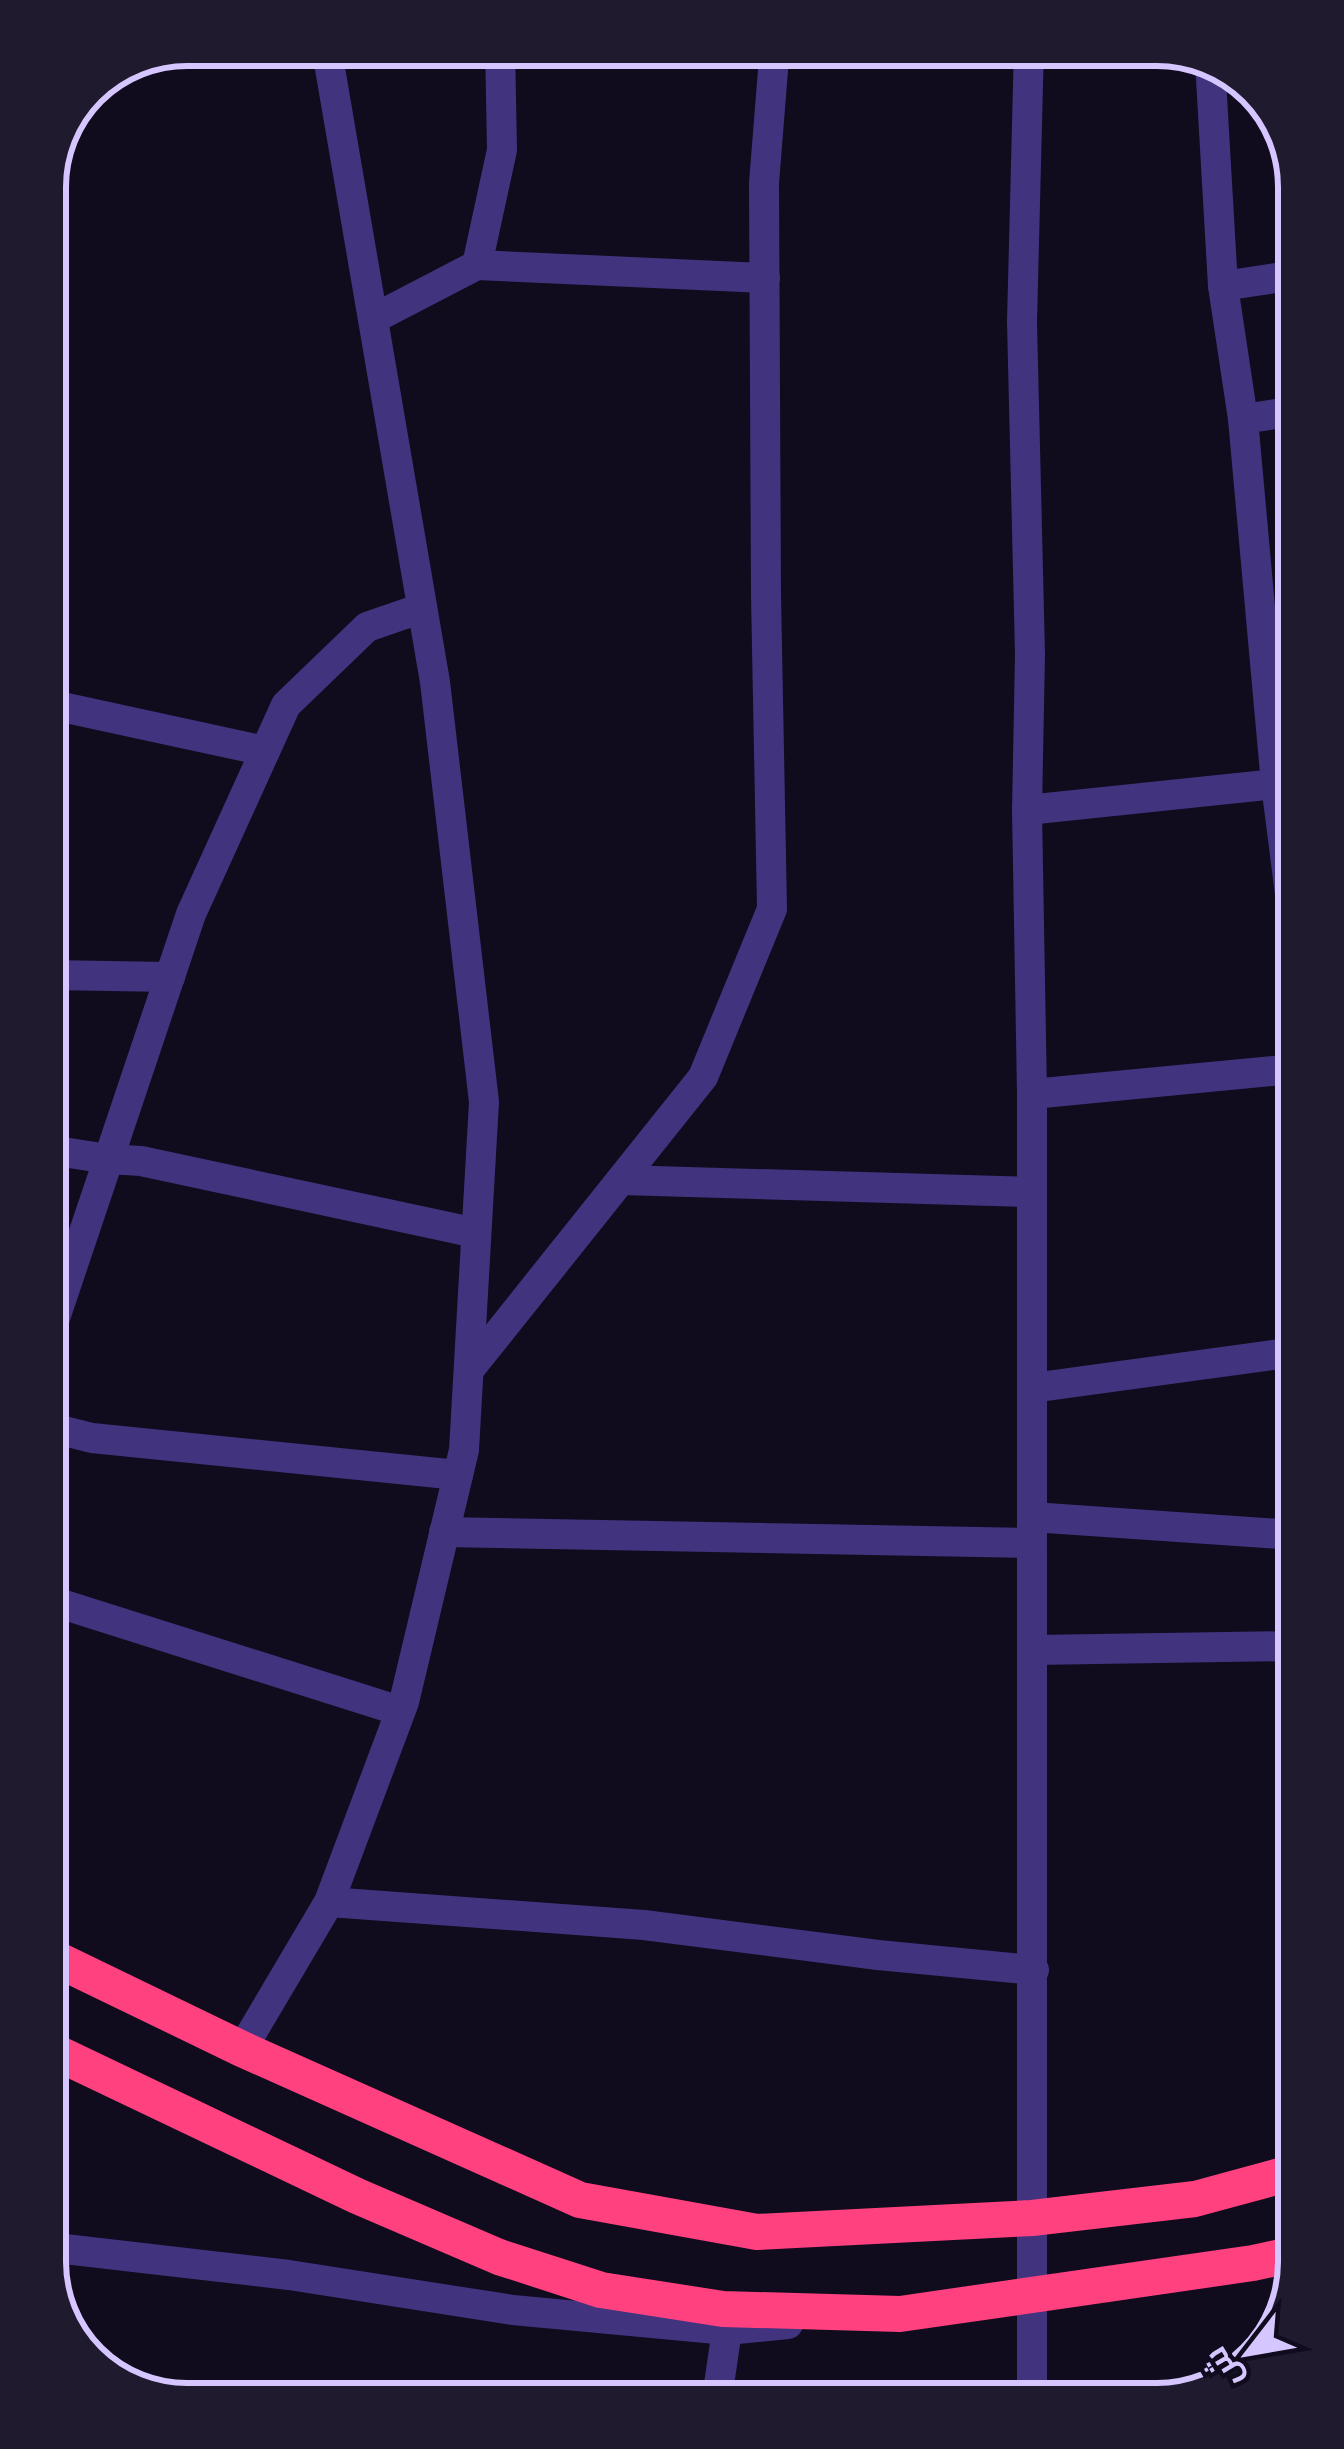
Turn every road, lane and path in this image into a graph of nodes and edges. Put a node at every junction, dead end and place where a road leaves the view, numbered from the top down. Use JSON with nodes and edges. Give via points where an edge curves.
{"nodes":[{"id":1,"x":330,"y":66,"type":"edge"},
{"id":2,"x":500,"y":66,"type":"edge"},
{"id":3,"x":774,"y":66,"type":"edge"},
{"id":4,"x":1028,"y":66,"type":"edge"},
{"id":5,"x":1211,"y":79,"type":"edge"},
{"id":6,"x":477,"y":266,"type":"junction"},
{"id":7,"x":765,"y":278,"type":"junction"},
{"id":8,"x":1278,"y":278,"type":"edge"},
{"id":9,"x":1222,"y":286,"type":"junction"},
{"id":10,"x":373,"y":319,"type":"junction"},
{"id":11,"x":1278,"y":414,"type":"edge"},
{"id":12,"x":1243,"y":419,"type":"junction"},
{"id":13,"x":422,"y":608,"type":"junction"},
{"id":14,"x":66,"y":708,"type":"edge"},
{"id":15,"x":265,"y":751,"type":"junction"},
{"id":16,"x":1276,"y":784,"type":"junction"},
{"id":17,"x":1278,"y":800,"type":"edge"},
{"id":18,"x":1027,"y":810,"type":"junction"},
{"id":19,"x":66,"y":975,"type":"edge"},
{"id":20,"x":170,"y":977,"type":"junction"},
{"id":21,"x":1278,"y":1070,"type":"edge"},
{"id":22,"x":1032,"y":1094,"type":"junction"},
{"id":23,"x":66,"y":1152,"type":"edge"},
{"id":24,"x":109,"y":1159,"type":"junction"},
{"id":25,"x":621,"y":1180,"type":"junction"},
{"id":26,"x":1031,"y":1192,"type":"junction"},
{"id":27,"x":476,"y":1233,"type":"junction"},
{"id":28,"x":66,"y":1286,"type":"edge"},
{"id":29,"x":1278,"y":1354,"type":"edge"},
{"id":30,"x":469,"y":1370,"type":"junction"},
{"id":31,"x":1032,"y":1388,"type":"junction"},
{"id":32,"x":66,"y":1432,"type":"edge"},
{"id":33,"x":458,"y":1475,"type":"junction"},
{"id":34,"x":1032,"y":1530,"type":"junction"},
{"id":35,"x":444,"y":1532,"type":"junction"},
{"id":36,"x":1278,"y":1535,"type":"edge"},
{"id":37,"x":66,"y":1605,"type":"edge"},
{"id":38,"x":1278,"y":1646,"type":"edge"},
{"id":39,"x":1033,"y":1650,"type":"junction"},
{"id":40,"x":400,"y":1712,"type":"junction"},
{"id":41,"x":329,"y":1902,"type":"junction"},
{"id":42,"x":66,"y":1964,"type":"edge"},
{"id":43,"x":1034,"y":1970,"type":"junction"},
{"id":44,"x":242,"y":2049,"type":"junction"},
{"id":45,"x":66,"y":2057,"type":"edge"},
{"id":46,"x":1278,"y":2176,"type":"edge"},
{"id":47,"x":1032,"y":2218,"type":"junction"},
{"id":48,"x":66,"y":2249,"type":"edge"},
{"id":49,"x":1278,"y":2257,"type":"edge"},
{"id":50,"x":1032,"y":2296,"type":"junction"},
{"id":51,"x":900,"y":2314,"type":"junction"},
{"id":52,"x":727,"y":2330,"type":"junction"},
{"id":53,"x":720,"y":2383,"type":"edge"},
{"id":54,"x":1032,"y":2383,"type":"edge"}],
"edges":[{"from":1,"to":10,"type":"street"},
{"from":2,"to":6,"type":"street","via":[[502,150]]},
{"from":3,"to":7,"type":"street"},
{"from":4,"to":18,"type":"street"},
{"from":5,"to":9,"type":"street"},
{"from":6,"to":7,"type":"street"},
{"from":6,"to":10,"type":"street"},
{"from":7,"to":25,"type":"street","via":[[772,908],[703,1078]]},
{"from":8,"to":9,"type":"street"},
{"from":9,"to":12,"type":"street"},
{"from":10,"to":13,"type":"street"},
{"from":11,"to":12,"type":"street"},
{"from":12,"to":16,"type":"street"},
{"from":13,"to":15,"type":"street","via":[[367,627],[286,704]]},
{"from":13,"to":27,"type":"street","via":[[484,1102]]},
{"from":14,"to":15,"type":"street"},
{"from":15,"to":20,"type":"street"},
{"from":16,"to":17,"type":"street"},
{"from":16,"to":18,"type":"street"},
{"from":18,"to":22,"type":"street"},
{"from":19,"to":20,"type":"street"},
{"from":20,"to":24,"type":"street"},
{"from":21,"to":22,"type":"street"},
{"from":22,"to":26,"type":"street"},
{"from":23,"to":24,"type":"street"},
{"from":24,"to":27,"type":"street"},
{"from":24,"to":28,"type":"street"},
{"from":25,"to":26,"type":"street"},
{"from":25,"to":30,"type":"street"},
{"from":26,"to":31,"type":"street"},
{"from":27,"to":30,"type":"street"},
{"from":29,"to":31,"type":"street"},
{"from":30,"to":33,"type":"street"},
{"from":31,"to":34,"type":"street"},
{"from":32,"to":33,"type":"street"},
{"from":33,"to":35,"type":"street"},
{"from":34,"to":35,"type":"street"},
{"from":34,"to":36,"type":"street"},
{"from":34,"to":39,"type":"street"},
{"from":35,"to":40,"type":"street"},
{"from":37,"to":40,"type":"street"},
{"from":38,"to":39,"type":"street"},
{"from":39,"to":43,"type":"street"},
{"from":40,"to":41,"type":"street"},
{"from":41,"to":43,"type":"street","via":[[644,1925]]},
{"from":41,"to":44,"type":"street"},
{"from":42,"to":44,"type":"highway"},
{"from":43,"to":47,"type":"street"},
{"from":44,"to":47,"type":"highway","via":[[580,2200],[757,2231]]},
{"from":45,"to":51,"type":"highway","via":[[357,2196],[601,2290],[723,2309]]},
{"from":46,"to":47,"type":"highway","via":[[1195,2199]]},
{"from":47,"to":50,"type":"street"},
{"from":48,"to":52,"type":"street","via":[[513,2310]]},
{"from":49,"to":50,"type":"highway"},
{"from":50,"to":51,"type":"highway"},
{"from":50,"to":54,"type":"street"},
{"from":51,"to":52,"type":"street"},
{"from":52,"to":53,"type":"street"}]}
